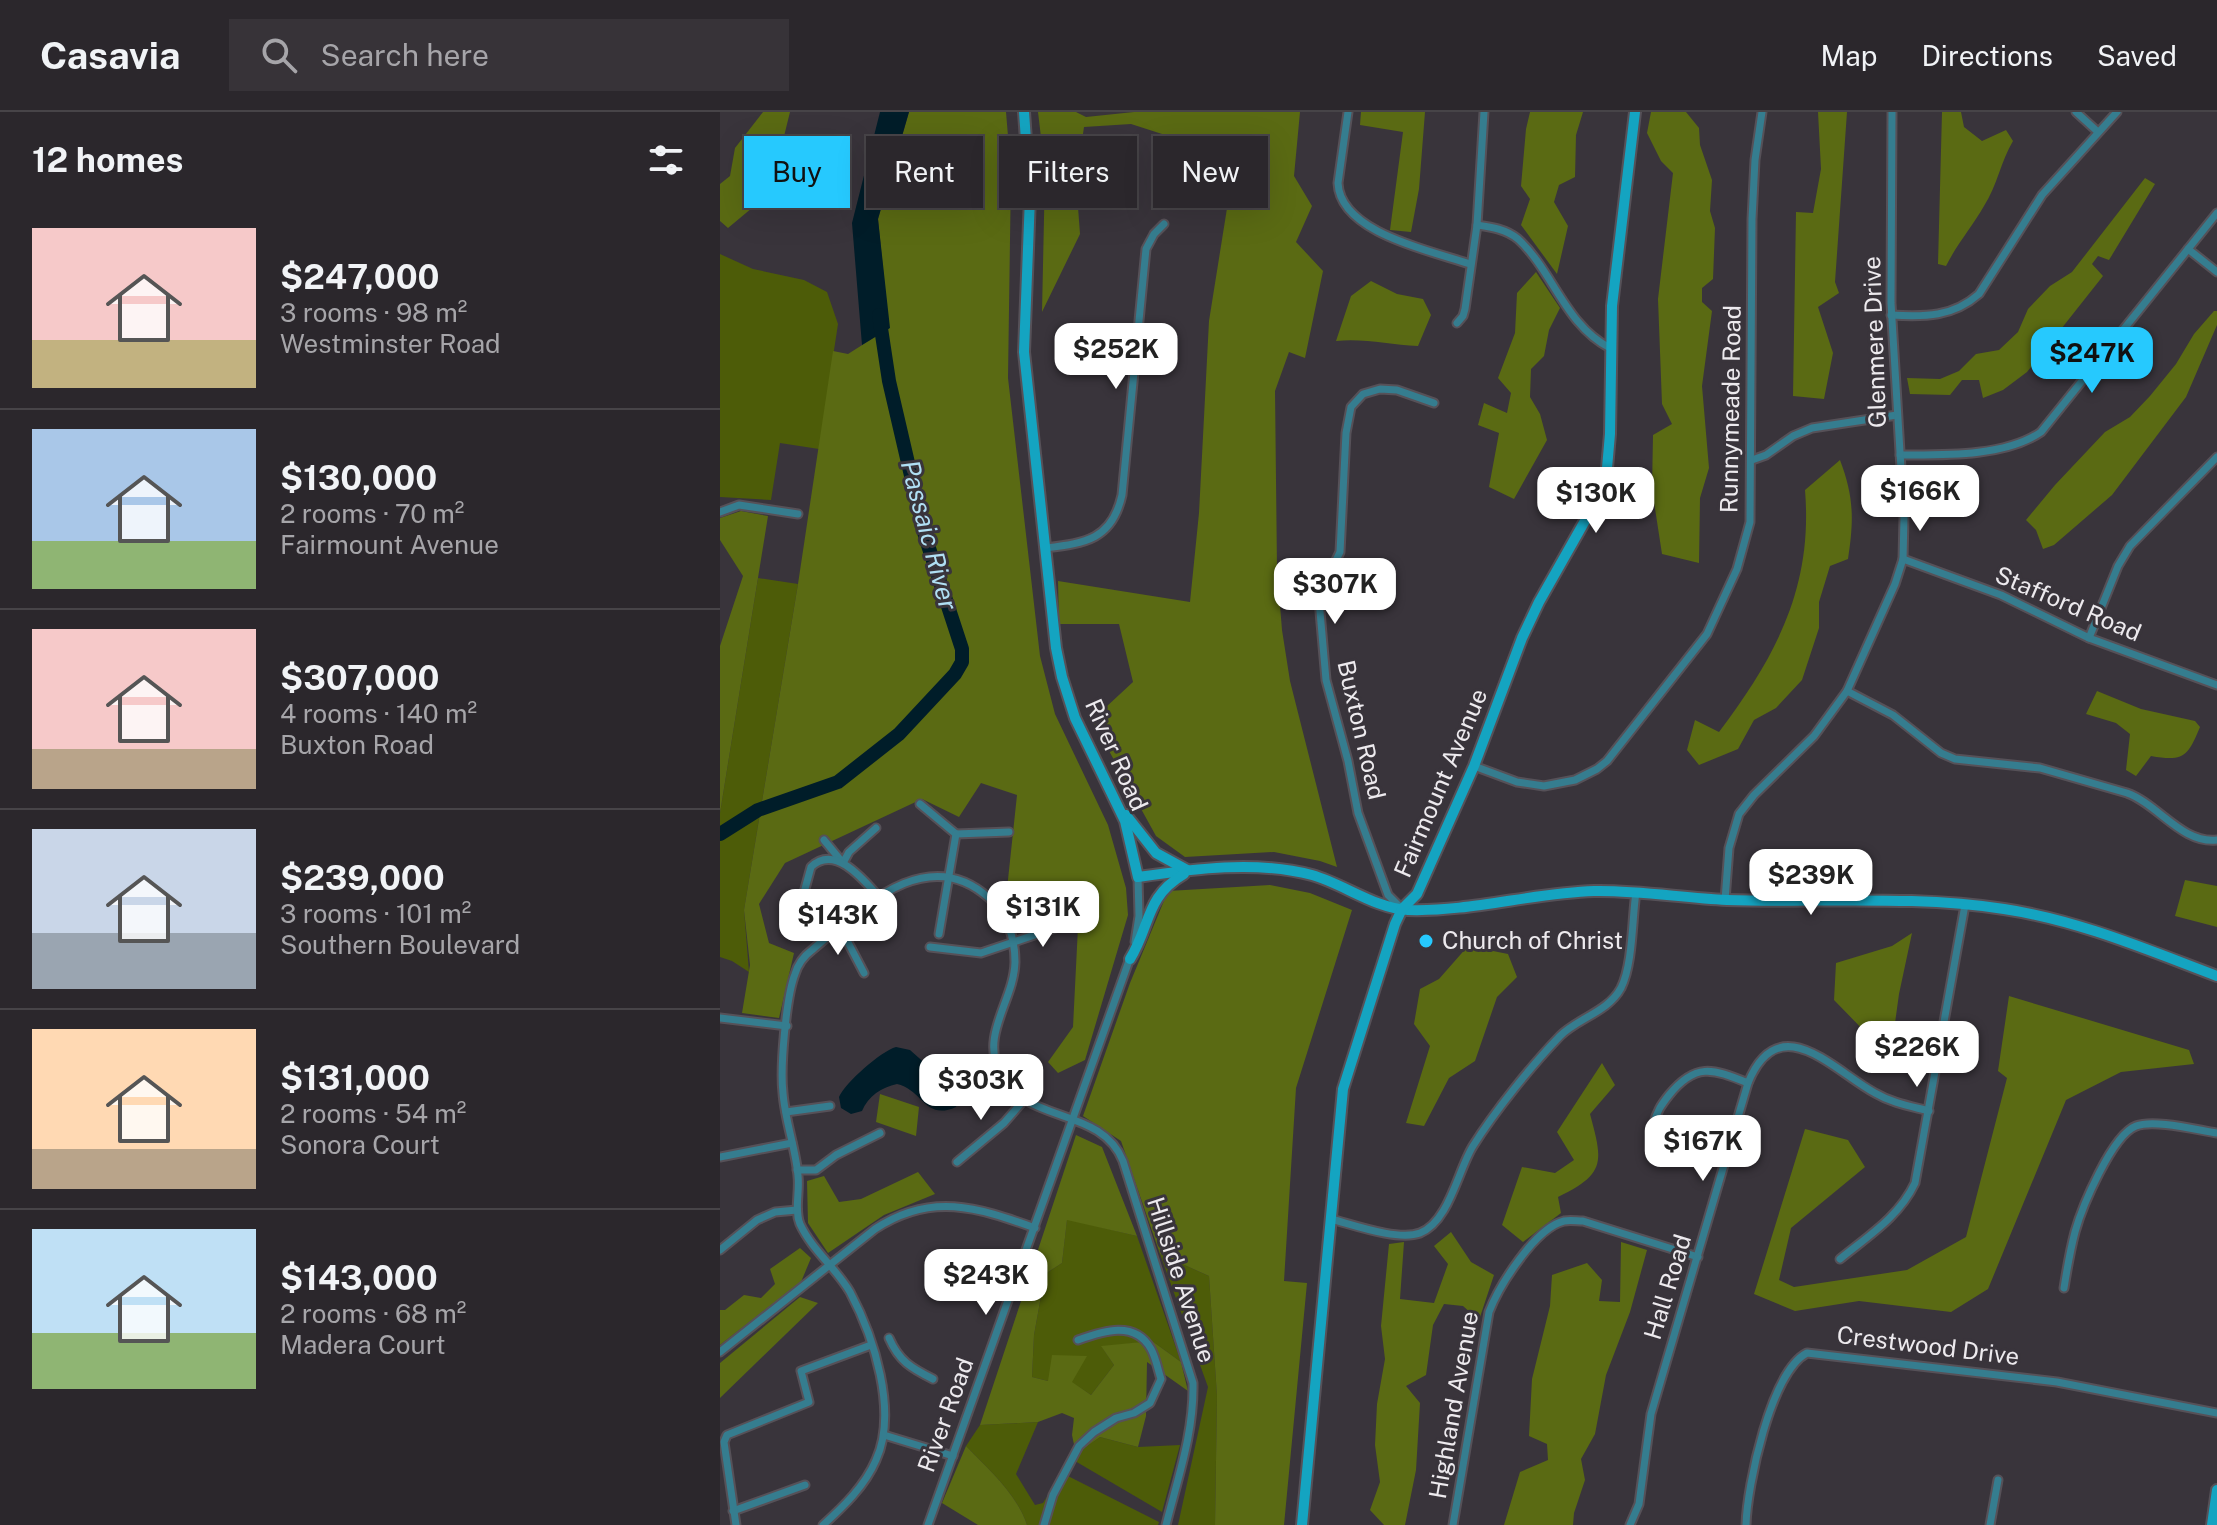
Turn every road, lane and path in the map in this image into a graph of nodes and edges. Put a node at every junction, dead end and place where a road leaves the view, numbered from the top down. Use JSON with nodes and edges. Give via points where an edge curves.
{"nodes":[{"id":1,"x":1024,"y":112,"type":"edge"},
{"id":2,"x":1348,"y":112,"type":"edge"},
{"id":3,"x":1484,"y":112,"type":"edge"},
{"id":4,"x":1635,"y":112,"type":"edge"},
{"id":5,"x":1762,"y":112,"type":"edge"},
{"id":6,"x":1892,"y":112,"type":"edge"},
{"id":7,"x":2076,"y":112,"type":"edge"},
{"id":8,"x":2117,"y":112,"type":"edge"},
{"id":9,"x":2098,"y":132,"type":"junction"},
{"id":10,"x":2217,"y":213,"type":"edge"},
{"id":11,"x":1164,"y":224,"type":"dead end"},
{"id":12,"x":1477,"y":225,"type":"junction"},
{"id":13,"x":2188,"y":249,"type":"junction"},
{"id":14,"x":1470,"y":264,"type":"junction"},
{"id":15,"x":2217,"y":272,"type":"edge"},
{"id":16,"x":1891,"y":315,"type":"junction"},
{"id":17,"x":1457,"y":323,"type":"dead end"},
{"id":18,"x":1610,"y":348,"type":"junction"},
{"id":19,"x":1434,"y":403,"type":"dead end"},
{"id":20,"x":1897,"y":415,"type":"junction"},
{"id":21,"x":1900,"y":455,"type":"junction"},
{"id":22,"x":2217,"y":457,"type":"edge"},
{"id":23,"x":1752,"y":460,"type":"junction"},
{"id":24,"x":720,"y":512,"type":"edge"},
{"id":25,"x":798,"y":514,"type":"dead end"},
{"id":26,"x":1045,"y":548,"type":"junction"},
{"id":27,"x":1903,"y":559,"type":"junction"},
{"id":28,"x":2089,"y":638,"type":"junction"},
{"id":29,"x":2217,"y":685,"type":"edge"},
{"id":30,"x":1847,"y":691,"type":"junction"},
{"id":31,"x":1474,"y":766,"type":"junction"},
{"id":32,"x":920,"y":804,"type":"dead end"},
{"id":33,"x":1119,"y":804,"type":"junction"},
{"id":34,"x":876,"y":828,"type":"dead end"},
{"id":35,"x":1009,"y":832,"type":"dead end"},
{"id":36,"x":956,"y":834,"type":"junction"},
{"id":37,"x":824,"y":840,"type":"dead end"},
{"id":38,"x":2217,"y":840,"type":"edge"},
{"id":39,"x":843,"y":863,"type":"junction"},
{"id":40,"x":1189,"y":871,"type":"junction"},
{"id":41,"x":1138,"y":877,"type":"junction"},
{"id":42,"x":949,"y":878,"type":"junction"},
{"id":43,"x":1636,"y":892,"type":"junction"},
{"id":44,"x":879,"y":897,"type":"junction"},
{"id":45,"x":1725,"y":900,"type":"junction"},
{"id":46,"x":1965,"y":905,"type":"junction"},
{"id":47,"x":800,"y":907,"type":"dead end"},
{"id":48,"x":1402,"y":909,"type":"junction"},
{"id":49,"x":1064,"y":925,"type":"dead end"},
{"id":50,"x":840,"y":927,"type":"junction"},
{"id":51,"x":939,"y":934,"type":"dead end"},
{"id":52,"x":1013,"y":942,"type":"junction"},
{"id":53,"x":930,"y":947,"type":"dead end"},
{"id":54,"x":1130,"y":959,"type":"junction"},
{"id":55,"x":864,"y":973,"type":"dead end"},
{"id":56,"x":2217,"y":976,"type":"edge"},
{"id":57,"x":720,"y":1018,"type":"edge"},
{"id":58,"x":787,"y":1026,"type":"junction"},
{"id":59,"x":1748,"y":1083,"type":"junction"},
{"id":60,"x":1024,"y":1100,"type":"junction"},
{"id":61,"x":830,"y":1106,"type":"dead end"},
{"id":62,"x":1929,"y":1111,"type":"junction"},
{"id":63,"x":786,"y":1112,"type":"junction"},
{"id":64,"x":1073,"y":1120,"type":"junction"},
{"id":65,"x":1654,"y":1124,"type":"dead end"},
{"id":66,"x":880,"y":1133,"type":"dead end"},
{"id":67,"x":2217,"y":1133,"type":"edge"},
{"id":68,"x":792,"y":1143,"type":"junction"},
{"id":69,"x":720,"y":1157,"type":"edge"},
{"id":70,"x":957,"y":1162,"type":"dead end"},
{"id":71,"x":797,"y":1170,"type":"junction"},
{"id":72,"x":797,"y":1210,"type":"junction"},
{"id":73,"x":1331,"y":1219,"type":"junction"},
{"id":74,"x":1035,"y":1228,"type":"junction"},
{"id":75,"x":720,"y":1250,"type":"edge"},
{"id":76,"x":1698,"y":1257,"type":"junction"},
{"id":77,"x":1840,"y":1259,"type":"dead end"},
{"id":78,"x":830,"y":1265,"type":"junction"},
{"id":79,"x":2064,"y":1288,"type":"dead end"},
{"id":80,"x":889,"y":1338,"type":"dead end"},
{"id":81,"x":1078,"y":1340,"type":"dead end"},
{"id":82,"x":871,"y":1345,"type":"junction"},
{"id":83,"x":720,"y":1352,"type":"edge"},
{"id":84,"x":933,"y":1379,"type":"dead end"},
{"id":85,"x":2217,"y":1413,"type":"edge"},
{"id":86,"x":884,"y":1435,"type":"junction"},
{"id":87,"x":953,"y":1456,"type":"junction"},
{"id":88,"x":723,"y":1460,"type":"edge"},
{"id":89,"x":1998,"y":1480,"type":"dead end"},
{"id":90,"x":805,"y":1485,"type":"dead end"},
{"id":91,"x":2217,"y":1490,"type":"edge"},
{"id":92,"x":733,"y":1511,"type":"junction"},
{"id":93,"x":736,"y":1525,"type":"edge"},
{"id":94,"x":823,"y":1525,"type":"edge"},
{"id":95,"x":928,"y":1525,"type":"edge"},
{"id":96,"x":1044,"y":1525,"type":"edge"},
{"id":97,"x":1166,"y":1525,"type":"edge"},
{"id":98,"x":1302,"y":1525,"type":"edge"},
{"id":99,"x":1453,"y":1525,"type":"edge"},
{"id":100,"x":1630,"y":1525,"type":"edge"},
{"id":101,"x":1746,"y":1525,"type":"edge"},
{"id":102,"x":1990,"y":1525,"type":"edge"},
{"id":103,"x":2212,"y":1525,"type":"edge"}],
"edges":[{"from":1,"to":26,"type":"main road","name":"River Road","via":[[1030,197],[1024,352]]},
{"from":2,"to":14,"type":"street","via":[[1338,183],[1346,207],[1380,233]]},
{"from":3,"to":12,"type":"street"},
{"from":4,"to":18,"type":"main road","name":"Fairmount Avenue"},
{"from":5,"to":23,"type":"street","name":"Runnymeade Road","via":[[1752,219]]},
{"from":6,"to":16,"type":"street","name":"Glenmere Drive"},
{"from":7,"to":9,"type":"street"},
{"from":8,"to":9,"type":"street"},
{"from":9,"to":16,"type":"street","via":[[2042,195],[1974,299],[1947,314]]},
{"from":10,"to":13,"type":"street"},
{"from":11,"to":26,"type":"street","via":[[1146,249],[1116,514],[1106,530],[1091,539]]},
{"from":12,"to":14,"type":"street"},
{"from":12,"to":18,"type":"street","via":[[1517,238],[1584,330]]},
{"from":13,"to":15,"type":"street"},
{"from":13,"to":21,"type":"street","via":[[2056,417],[2032,438],[2002,449]]},
{"from":14,"to":17,"type":"street","via":[[1465,309]]},
{"from":16,"to":20,"type":"street","name":"Glenmere Drive"},
{"from":18,"to":31,"type":"main road","name":"Fairmount Avenue","via":[[1607,468],[1586,519],[1522,638]]},
{"from":19,"to":48,"type":"street","name":"Buxton Road","via":[[1380,389],[1369,390],[1351,407],[1340,552],[1319,600],[1326,680],[1358,813],[1388,895]]},
{"from":20,"to":21,"type":"street","name":"Glenmere Drive"},
{"from":20,"to":23,"type":"street","via":[[1812,428]]},
{"from":21,"to":27,"type":"street","name":"Glenmere Drive"},
{"from":22,"to":28,"type":"street","via":[[2130,546]]},
{"from":23,"to":31,"type":"street","name":"Runnymeade Road","via":[[1748,532],[1723,603],[1697,648],[1615,753],[1586,775],[1544,786]]},
{"from":24,"to":25,"type":"street","via":[[739,505]]},
{"from":26,"to":33,"type":"main road","name":"River Road","via":[[1062,677],[1081,731]]},
{"from":27,"to":28,"type":"street","name":"Stafford Road","via":[[2001,595]]},
{"from":27,"to":30,"type":"street","name":"Glenmere Drive"},
{"from":28,"to":29,"type":"street","name":"Stafford Road"},
{"from":30,"to":38,"type":"street","via":[[1893,715],[1947,756],[2040,768],[2127,793],[2195,837]]},
{"from":30,"to":45,"type":"street","name":"Glenmere Drive","via":[[1814,736],[1739,814],[1729,848]]},
{"from":31,"to":48,"type":"main road","name":"Fairmount Avenue","via":[[1417,894]]},
{"from":32,"to":36,"type":"street"},
{"from":33,"to":40,"type":"main road","via":[[1156,853]]},
{"from":33,"to":41,"type":"main road","name":"River Road"},
{"from":34,"to":39,"type":"street"},
{"from":35,"to":36,"type":"street"},
{"from":36,"to":42,"type":"street"},
{"from":37,"to":39,"type":"street"},
{"from":39,"to":44,"type":"street"},
{"from":39,"to":47,"type":"street","via":[[828,859],[814,864]]},
{"from":40,"to":41,"type":"main road"},
{"from":40,"to":48,"type":"main road","via":[[1301,872]]},
{"from":40,"to":54,"type":"main road","via":[[1159,893]]},
{"from":41,"to":54,"type":"street","name":"River Road","via":[[1139,916]]},
{"from":42,"to":44,"type":"street","via":[[913,879]]},
{"from":42,"to":51,"type":"street"},
{"from":42,"to":52,"type":"street","via":[[968,883],[992,901]]},
{"from":43,"to":45,"type":"main road"},
{"from":43,"to":48,"type":"main road"},
{"from":43,"to":73,"type":"street","via":[[1626,975],[1617,994],[1560,1037],[1532,1069],[1473,1146],[1439,1218],[1420,1233],[1407,1235]]},
{"from":44,"to":50,"type":"street"},
{"from":45,"to":46,"type":"main road"},
{"from":46,"to":56,"type":"main road","via":[[2063,922]]},
{"from":46,"to":62,"type":"street"},
{"from":48,"to":73,"type":"main road","name":"Fairmount Avenue","via":[[1343,1089]]},
{"from":49,"to":52,"type":"street"},
{"from":50,"to":55,"type":"street"},
{"from":50,"to":58,"type":"street","via":[[798,966]]},
{"from":52,"to":53,"type":"street","via":[[981,953]]},
{"from":52,"to":60,"type":"street","via":[[1014,970],[995,1029],[994,1054],[1004,1079]]},
{"from":54,"to":64,"type":"street","name":"River Road"},
{"from":57,"to":58,"type":"street"},
{"from":58,"to":63,"type":"street","via":[[782,1071]]},
{"from":59,"to":62,"type":"street","name":"Hall Road","via":[[1772,1052],[1802,1047],[1876,1094]]},
{"from":59,"to":65,"type":"street","via":[[1697,1071],[1680,1081]]},
{"from":59,"to":76,"type":"street","name":"Hall Road"},
{"from":60,"to":64,"type":"street","name":"Hillside Avenue"},
{"from":60,"to":70,"type":"street"},
{"from":61,"to":63,"type":"street"},
{"from":62,"to":77,"type":"street","via":[[1917,1173],[1905,1203]]},
{"from":63,"to":68,"type":"street"},
{"from":64,"to":74,"type":"street","name":"River Road"},
{"from":64,"to":97,"type":"street","name":"Hillside Avenue","via":[[1106,1135],[1119,1152],[1193,1383],[1191,1426]]},
{"from":66,"to":71,"type":"street","via":[[816,1170]]},
{"from":67,"to":79,"type":"street","via":[[2147,1124],[2119,1139],[2079,1220]]},
{"from":68,"to":69,"type":"street"},
{"from":68,"to":71,"type":"street"},
{"from":71,"to":72,"type":"street"},
{"from":72,"to":75,"type":"street","via":[[757,1220]]},
{"from":72,"to":78,"type":"street","via":[[803,1230]]},
{"from":73,"to":98,"type":"main road","name":"Fairmount Avenue"},
{"from":74,"to":78,"type":"street","via":[[973,1207],[932,1207],[882,1224]]},
{"from":74,"to":87,"type":"street","name":"River Road"},
{"from":76,"to":99,"type":"street","name":"Highland Avenue","via":[[1583,1221],[1565,1221],[1540,1236],[1497,1291],[1489,1312]]},
{"from":76,"to":100,"type":"street","name":"Hall Road","via":[[1651,1414],[1639,1504]]},
{"from":78,"to":82,"type":"street","via":[[849,1291]]},
{"from":78,"to":83,"type":"street"},
{"from":80,"to":84,"type":"street","via":[[904,1363]]},
{"from":81,"to":96,"type":"street","via":[[1127,1330],[1141,1336],[1152,1349],[1161,1379],[1150,1403],[1116,1418],[1079,1446]]},
{"from":82,"to":86,"type":"street","via":[[883,1387]]},
{"from":82,"to":88,"type":"street","via":[[801,1371],[809,1402],[730,1433]]},
{"from":85,"to":101,"type":"street","name":"Crestwood Drive","via":[[2057,1382],[1807,1353],[1792,1366],[1760,1441]]},
{"from":86,"to":87,"type":"street"},
{"from":86,"to":94,"type":"street","via":[[870,1472]]},
{"from":87,"to":95,"type":"street","name":"River Road"},
{"from":88,"to":92,"type":"street"},
{"from":89,"to":102,"type":"street"},
{"from":90,"to":92,"type":"street"},
{"from":91,"to":103,"type":"main road"},
{"from":92,"to":93,"type":"street"}]}
